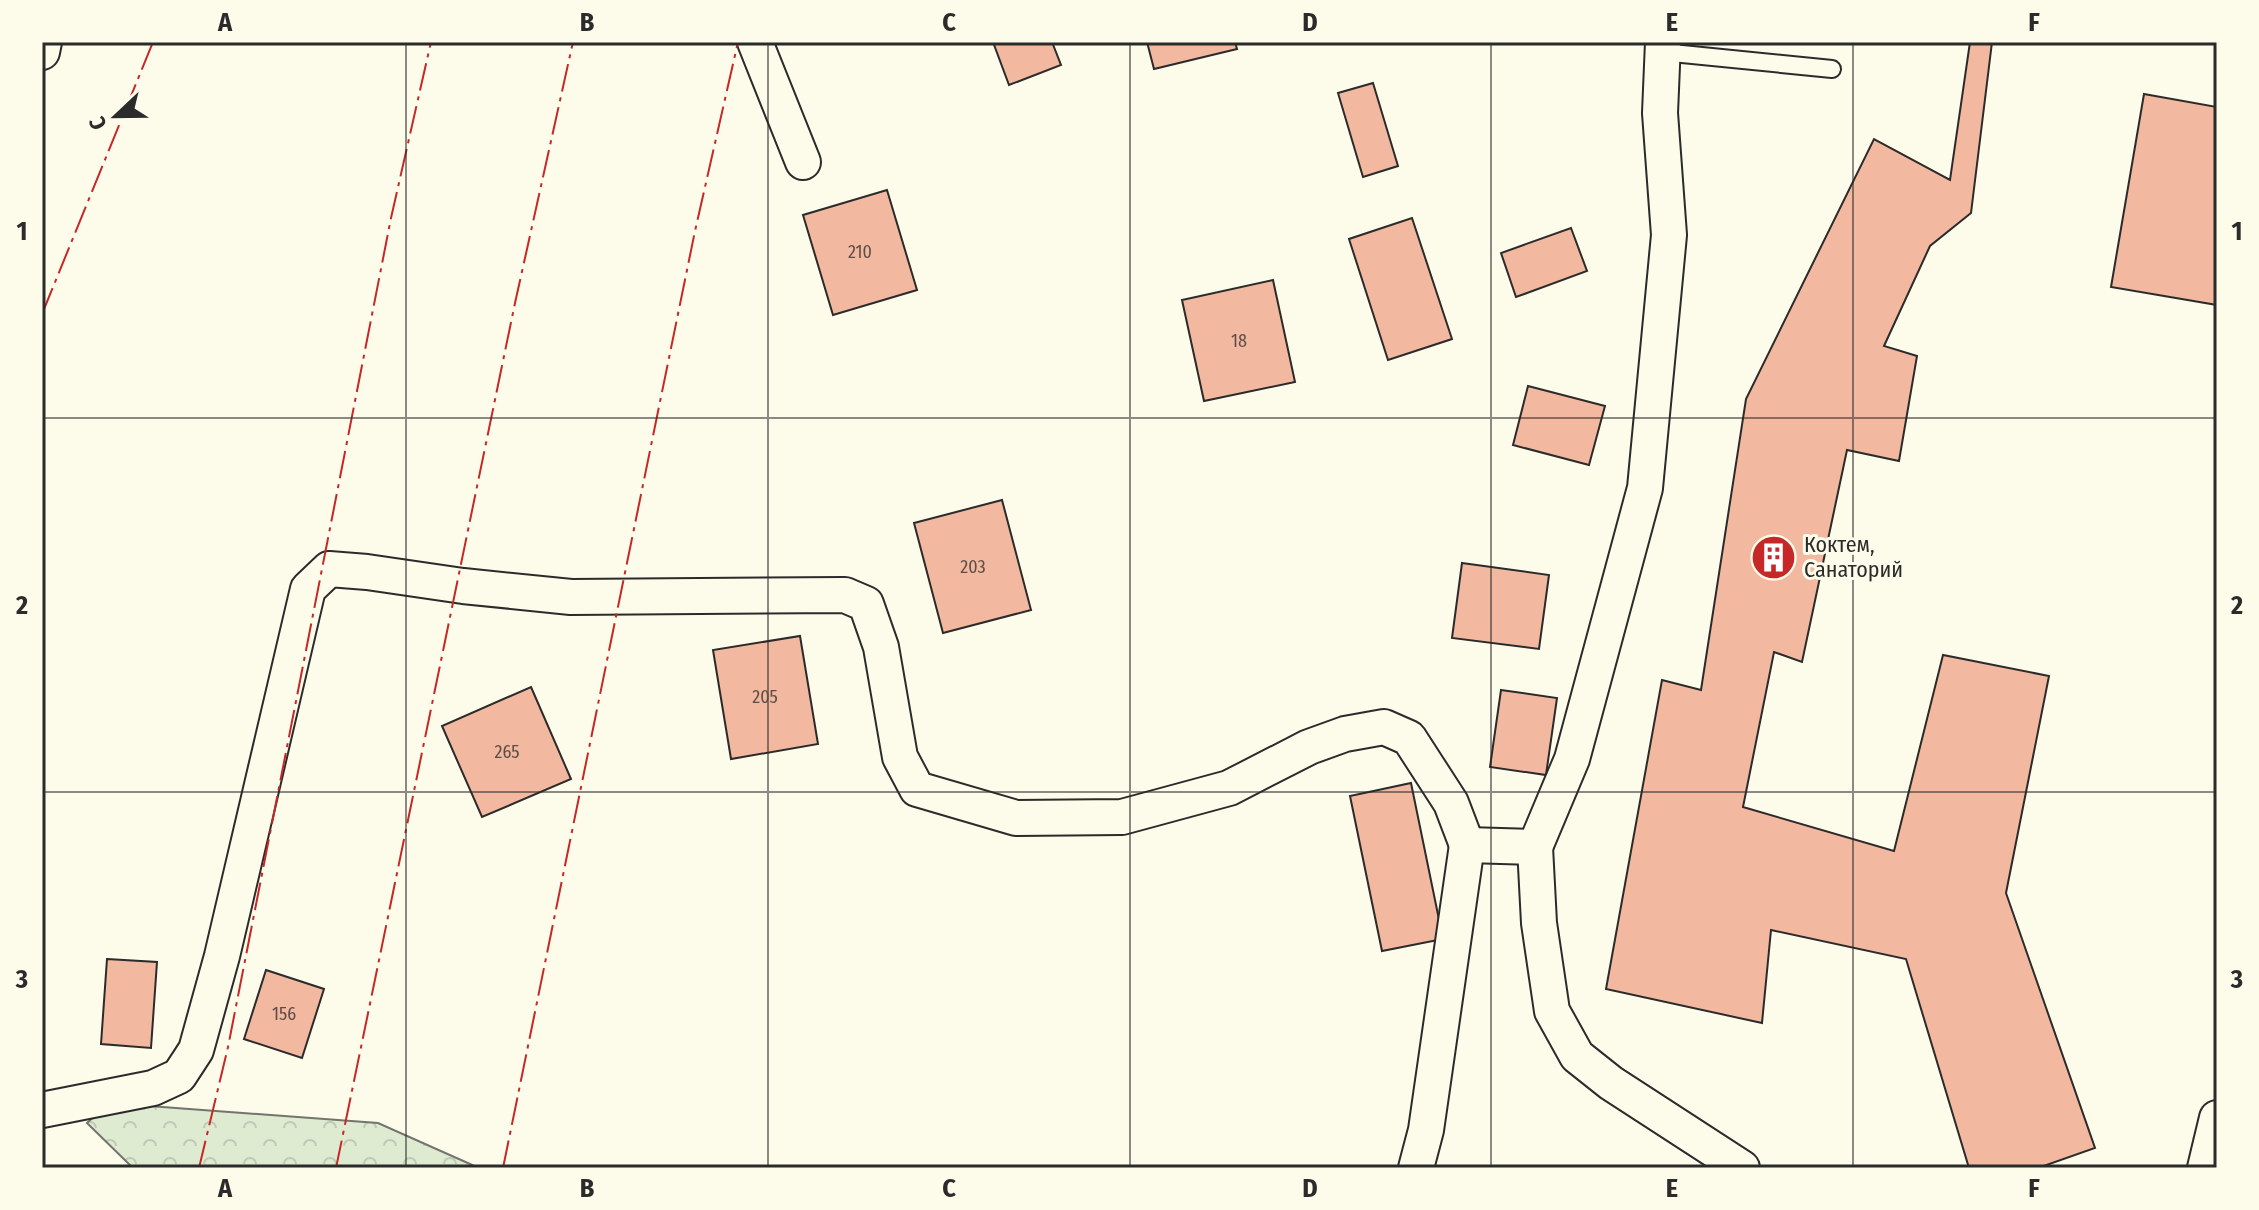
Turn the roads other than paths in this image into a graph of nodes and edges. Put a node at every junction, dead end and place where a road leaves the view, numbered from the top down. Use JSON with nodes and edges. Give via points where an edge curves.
{"nodes":[{"id":1,"x":44,"y":42,"type":"edge"},
{"id":2,"x":755,"y":42,"type":"edge"},
{"id":3,"x":1663,"y":47,"type":"edge"},
{"id":4,"x":42,"y":52,"type":"edge"},
{"id":5,"x":1832,"y":69,"type":"dead end"},
{"id":6,"x":803,"y":162,"type":"dead end"},
{"id":7,"x":1467,"y":845,"type":"junction"},
{"id":8,"x":1535,"y":847,"type":"junction"},
{"id":9,"x":42,"y":1110,"type":"edge"},
{"id":10,"x":2217,"y":1118,"type":"edge"},
{"id":11,"x":1416,"y":1168,"type":"edge"},
{"id":12,"x":1742,"y":1168,"type":"edge"},
{"id":13,"x":2205,"y":1168,"type":"edge"}],
"edges":[{"from":1,"to":4,"type":"street"},
{"from":2,"to":6,"type":"street"},
{"from":3,"to":5,"type":"lane"},
{"from":3,"to":8,"type":"street","via":[[1660,113],[1669,235],[1645,488],[1572,759]]},
{"from":7,"to":8,"type":"street"},
{"from":7,"to":9,"type":"street","via":[[1451,803],[1409,738],[1384,727],[1309,747],[1229,788],[1122,817],[1016,818],[917,789],[900,757],[881,647],[866,604],[845,595],[571,597],[329,569],[308,589],[196,1050],[179,1076],[153,1088]]},
{"from":7,"to":11,"type":"street"},
{"from":8,"to":12,"type":"street","via":[[1552,1011],[1577,1056]]},
{"from":10,"to":13,"type":"street"}]}
